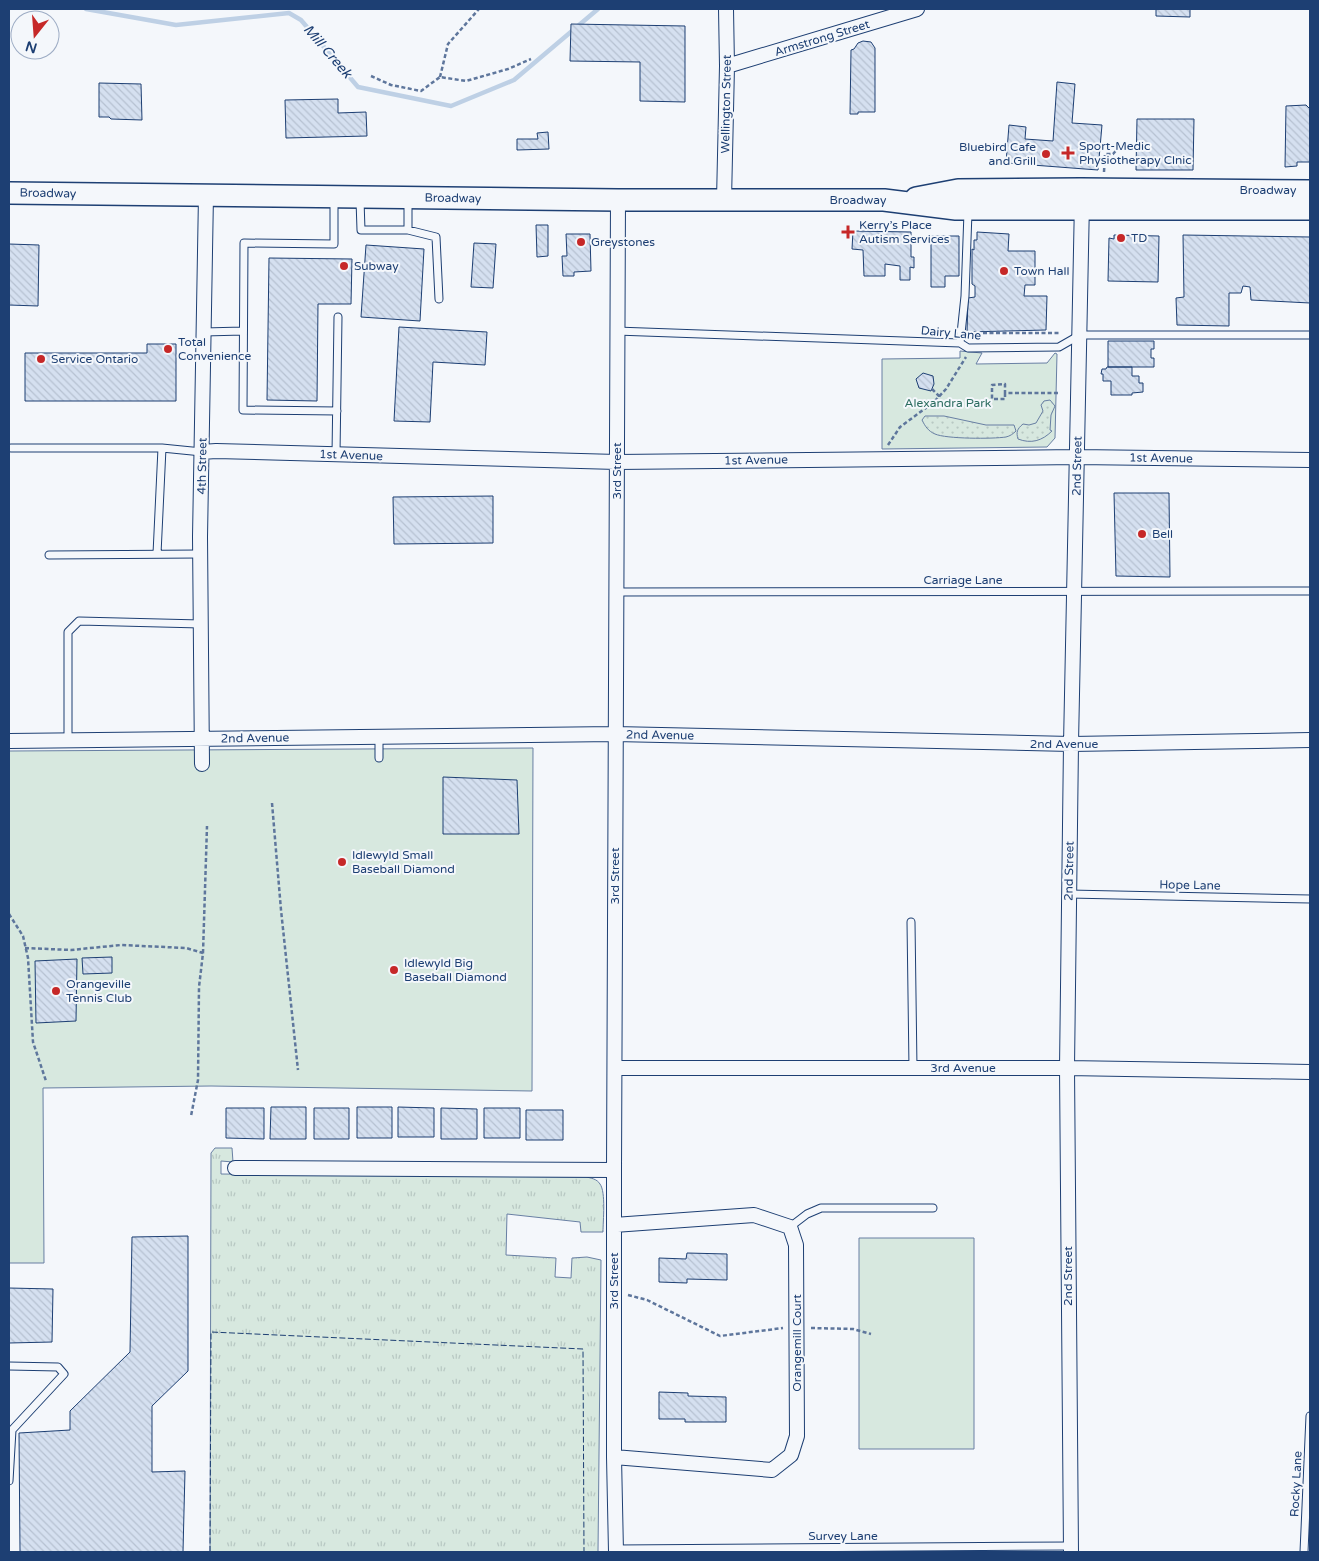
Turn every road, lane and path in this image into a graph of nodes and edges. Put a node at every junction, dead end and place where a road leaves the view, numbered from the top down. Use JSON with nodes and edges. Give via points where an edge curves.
{"nodes":[{"id":1,"x":479,"y":9,"type":"edge"},
{"id":2,"x":726,"y":9,"type":"edge"},
{"id":3,"x":917,"y":9,"type":"edge"},
{"id":4,"x":531,"y":59,"type":"dead end"},
{"id":5,"x":727,"y":66,"type":"junction"},
{"id":6,"x":371,"y":76,"type":"dead end"},
{"id":7,"x":440,"y":77,"type":"junction"},
{"id":8,"x":1310,"y":191,"type":"edge"},
{"id":9,"x":9,"y":193,"type":"edge"},
{"id":10,"x":206,"y":195,"type":"junction"},
{"id":11,"x":334,"y":196,"type":"junction"},
{"id":12,"x":360,"y":197,"type":"junction"},
{"id":13,"x":408,"y":197,"type":"junction"},
{"id":14,"x":1082,"y":199,"type":"junction"},
{"id":15,"x":618,"y":200,"type":"junction"},
{"id":16,"x":724,"y":200,"type":"junction"},
{"id":17,"x":896,"y":201,"type":"junction"},
{"id":18,"x":968,"y":209,"type":"junction"},
{"id":19,"x":1310,"y":209,"type":"edge"},
{"id":20,"x":408,"y":230,"type":"junction"},
{"id":21,"x":439,"y":299,"type":"dead end"},
{"id":22,"x":338,"y":317,"type":"dead end"},
{"id":23,"x":243,"y":331,"type":"junction"},
{"id":24,"x":616,"y":331,"type":"junction"},
{"id":25,"x":204,"y":332,"type":"junction"},
{"id":26,"x":1064,"y":333,"type":"dead end"},
{"id":27,"x":1080,"y":335,"type":"junction"},
{"id":28,"x":1310,"y":335,"type":"edge"},
{"id":29,"x":960,"y":342,"type":"junction"},
{"id":30,"x":968,"y":348,"type":"junction"},
{"id":31,"x":932,"y":389,"type":"dead end"},
{"id":32,"x":1005,"y":392,"type":"junction"},
{"id":33,"x":1058,"y":393,"type":"dead end"},
{"id":34,"x":939,"y":396,"type":"junction"},
{"id":35,"x":337,"y":410,"type":"junction"},
{"id":36,"x":11,"y":448,"type":"dead end"},
{"id":37,"x":162,"y":448,"type":"junction"},
{"id":38,"x":202,"y":452,"type":"junction"},
{"id":39,"x":336,"y":454,"type":"junction"},
{"id":40,"x":1077,"y":457,"type":"junction"},
{"id":41,"x":887,"y":459,"type":"junction"},
{"id":42,"x":1310,"y":460,"type":"edge"},
{"id":43,"x":617,"y":462,"type":"junction"},
{"id":44,"x":157,"y":554,"type":"junction"},
{"id":45,"x":200,"y":554,"type":"junction"},
{"id":46,"x":49,"y":555,"type":"dead end"},
{"id":47,"x":1074,"y":591,"type":"junction"},
{"id":48,"x":1310,"y":591,"type":"edge"},
{"id":49,"x":616,"y":592,"type":"junction"},
{"id":50,"x":200,"y":624,"type":"junction"},
{"id":51,"x":615,"y":734,"type":"junction"},
{"id":52,"x":379,"y":736,"type":"junction"},
{"id":53,"x":200,"y":738,"type":"junction"},
{"id":54,"x":68,"y":740,"type":"junction"},
{"id":55,"x":1310,"y":740,"type":"edge"},
{"id":56,"x":9,"y":741,"type":"edge"},
{"id":57,"x":1071,"y":744,"type":"junction"},
{"id":58,"x":379,"y":758,"type":"dead end"},
{"id":59,"x":202,"y":764,"type":"dead end"},
{"id":60,"x":272,"y":803,"type":"dead end"},
{"id":61,"x":207,"y":826,"type":"dead end"},
{"id":62,"x":1069,"y":894,"type":"junction"},
{"id":63,"x":1310,"y":899,"type":"edge"},
{"id":64,"x":9,"y":914,"type":"edge"},
{"id":65,"x":911,"y":922,"type":"dead end"},
{"id":66,"x":25,"y":948,"type":"junction"},
{"id":67,"x":203,"y":953,"type":"junction"},
{"id":68,"x":615,"y":1068,"type":"junction"},
{"id":69,"x":913,"y":1068,"type":"junction"},
{"id":70,"x":1066,"y":1068,"type":"junction"},
{"id":71,"x":298,"y":1070,"type":"dead end"},
{"id":72,"x":1310,"y":1072,"type":"edge"},
{"id":73,"x":46,"y":1081,"type":"dead end"},
{"id":74,"x":191,"y":1116,"type":"dead end"},
{"id":75,"x":236,"y":1168,"type":"dead end"},
{"id":76,"x":614,"y":1170,"type":"junction"},
{"id":77,"x":933,"y":1208,"type":"dead end"},
{"id":78,"x":614,"y":1225,"type":"junction"},
{"id":79,"x":790,"y":1227,"type":"junction"},
{"id":80,"x":614,"y":1293,"type":"junction"},
{"id":81,"x":796,"y":1327,"type":"junction"},
{"id":82,"x":871,"y":1334,"type":"dead end"},
{"id":83,"x":9,"y":1366,"type":"edge"},
{"id":84,"x":1310,"y":1416,"type":"edge"},
{"id":85,"x":614,"y":1457,"type":"junction"},
{"id":86,"x":9,"y":1480,"type":"edge"},
{"id":87,"x":1071,"y":1549,"type":"edge"},
{"id":88,"x":616,"y":1550,"type":"edge"},
{"id":89,"x":1304,"y":1552,"type":"edge"}],
"edges":[{"from":1,"to":7,"type":"path","via":[[448,44]]},
{"from":2,"to":5,"type":"street","name":"Wellington Street"},
{"from":3,"to":5,"type":"street","name":"Armstrong Street"},
{"from":4,"to":7,"type":"path","via":[[466,82]]},
{"from":5,"to":16,"type":"street","name":"Wellington Street"},
{"from":6,"to":7,"type":"path","via":[[391,85],[421,91]]},
{"from":8,"to":14,"type":"main road","name":"Broadway"},
{"from":9,"to":10,"type":"main road","name":"Broadway"},
{"from":10,"to":11,"type":"main road","name":"Broadway"},
{"from":10,"to":25,"type":"street","name":"4th Street"},
{"from":11,"to":12,"type":"main road","name":"Broadway"},
{"from":11,"to":23,"type":"lane","via":[[334,244],[244,243]]},
{"from":12,"to":13,"type":"main road","name":"Broadway"},
{"from":12,"to":20,"type":"lane","via":[[361,230]]},
{"from":13,"to":15,"type":"main road","name":"Broadway"},
{"from":13,"to":20,"type":"lane"},
{"from":14,"to":17,"type":"main road","name":"Broadway","via":[[958,190]]},
{"from":14,"to":18,"type":"main road","name":"Broadway"},
{"from":14,"to":19,"type":"main road","name":"Broadway"},
{"from":14,"to":27,"type":"street","name":"2nd Street"},
{"from":15,"to":16,"type":"main road","name":"Broadway"},
{"from":15,"to":24,"type":"street","name":"3rd Street"},
{"from":16,"to":17,"type":"main road","name":"Broadway"},
{"from":17,"to":18,"type":"main road","name":"Broadway"},
{"from":18,"to":29,"type":"lane"},
{"from":20,"to":21,"type":"lane","via":[[436,237]]},
{"from":22,"to":35,"type":"lane"},
{"from":23,"to":25,"type":"lane"},
{"from":23,"to":35,"type":"lane","via":[[242,410]]},
{"from":24,"to":29,"type":"lane","name":"Dairy Lane"},
{"from":24,"to":43,"type":"street","name":"3rd Street"},
{"from":25,"to":38,"type":"street","name":"4th Street"},
{"from":26,"to":30,"type":"path","via":[[966,334]]},
{"from":27,"to":28,"type":"lane","name":"Dairy Lane"},
{"from":27,"to":30,"type":"lane","name":"Dairy Lane","via":[[1059,347]]},
{"from":27,"to":40,"type":"street","name":"2nd Street"},
{"from":29,"to":30,"type":"lane","name":"Dairy Lane"},
{"from":30,"to":34,"type":"path","via":[[960,367]]},
{"from":31,"to":34,"type":"path"},
{"from":32,"to":32,"type":"path","via":[[1005,384],[992,385],[992,399],[1005,399]]},
{"from":32,"to":33,"type":"path"},
{"from":34,"to":41,"type":"path","via":[[900,427],[885,449]]},
{"from":35,"to":39,"type":"lane"},
{"from":36,"to":37,"type":"lane"},
{"from":37,"to":38,"type":"lane"},
{"from":37,"to":44,"type":"lane"},
{"from":38,"to":39,"type":"street","name":"1st Avenue"},
{"from":38,"to":45,"type":"street","name":"4th Street"},
{"from":39,"to":43,"type":"street","name":"1st Avenue"},
{"from":40,"to":41,"type":"street","name":"1st Avenue"},
{"from":40,"to":42,"type":"street","name":"1st Avenue"},
{"from":40,"to":47,"type":"street","name":"2nd Street"},
{"from":41,"to":43,"type":"street","name":"1st Avenue"},
{"from":43,"to":49,"type":"street","name":"3rd Street"},
{"from":44,"to":45,"type":"lane"},
{"from":44,"to":46,"type":"lane"},
{"from":45,"to":50,"type":"street","name":"4th Street"},
{"from":47,"to":48,"type":"lane","name":"Carriage Lane"},
{"from":47,"to":49,"type":"lane","name":"Carriage Lane"},
{"from":47,"to":57,"type":"street","name":"2nd Street"},
{"from":49,"to":51,"type":"street","name":"3rd Street"},
{"from":50,"to":53,"type":"street","name":"4th Street"},
{"from":50,"to":54,"type":"lane","via":[[79,620],[68,632]]},
{"from":51,"to":52,"type":"street","name":"2nd Avenue"},
{"from":51,"to":57,"type":"street","name":"2nd Avenue"},
{"from":51,"to":68,"type":"street","name":"3rd Street"},
{"from":52,"to":53,"type":"street","name":"2nd Avenue"},
{"from":52,"to":58,"type":"lane"},
{"from":53,"to":54,"type":"street","name":"2nd Avenue"},
{"from":53,"to":59,"type":"street","name":"4th Street"},
{"from":54,"to":56,"type":"street","name":"2nd Avenue"},
{"from":55,"to":57,"type":"street","name":"2nd Avenue"},
{"from":57,"to":62,"type":"street","name":"2nd Street"},
{"from":60,"to":71,"type":"path"},
{"from":61,"to":67,"type":"path"},
{"from":62,"to":63,"type":"lane","name":"Hope Lane"},
{"from":62,"to":70,"type":"street","name":"2nd Street"},
{"from":64,"to":66,"type":"path","via":[[23,936]]},
{"from":65,"to":69,"type":"lane"},
{"from":66,"to":67,"type":"path","via":[[71,950],[121,945],[186,948]]},
{"from":66,"to":73,"type":"path","via":[[33,1042]]},
{"from":67,"to":74,"type":"path","via":[[199,987],[198,1080]]},
{"from":68,"to":69,"type":"street","name":"3rd Avenue"},
{"from":68,"to":76,"type":"street","name":"3rd Street"},
{"from":69,"to":70,"type":"street","name":"3rd Avenue"},
{"from":70,"to":72,"type":"street","name":"3rd Avenue"},
{"from":70,"to":87,"type":"street","name":"2nd Street"},
{"from":75,"to":76,"type":"street"},
{"from":76,"to":78,"type":"street","name":"3rd Street"},
{"from":77,"to":79,"type":"lane","via":[[820,1208]]},
{"from":78,"to":79,"type":"street","via":[[754,1215]]},
{"from":78,"to":80,"type":"street","name":"3rd Street"},
{"from":79,"to":81,"type":"street","name":"Orangemill Court","via":[[796,1245]]},
{"from":80,"to":81,"type":"path","via":[[647,1300],[720,1336]]},
{"from":80,"to":85,"type":"street","name":"3rd Street"},
{"from":81,"to":82,"type":"path","via":[[853,1329]]},
{"from":81,"to":85,"type":"street","name":"Orangemill Court","via":[[797,1436],[791,1455],[772,1470]]},
{"from":83,"to":86,"type":"lane","via":[[58,1367],[64,1374],[12,1430]]},
{"from":84,"to":89,"type":"lane","name":"Rocky Lane"},
{"from":85,"to":88,"type":"street","name":"3rd Street"},
{"from":87,"to":88,"type":"lane","name":"Survey Lane"}]}
